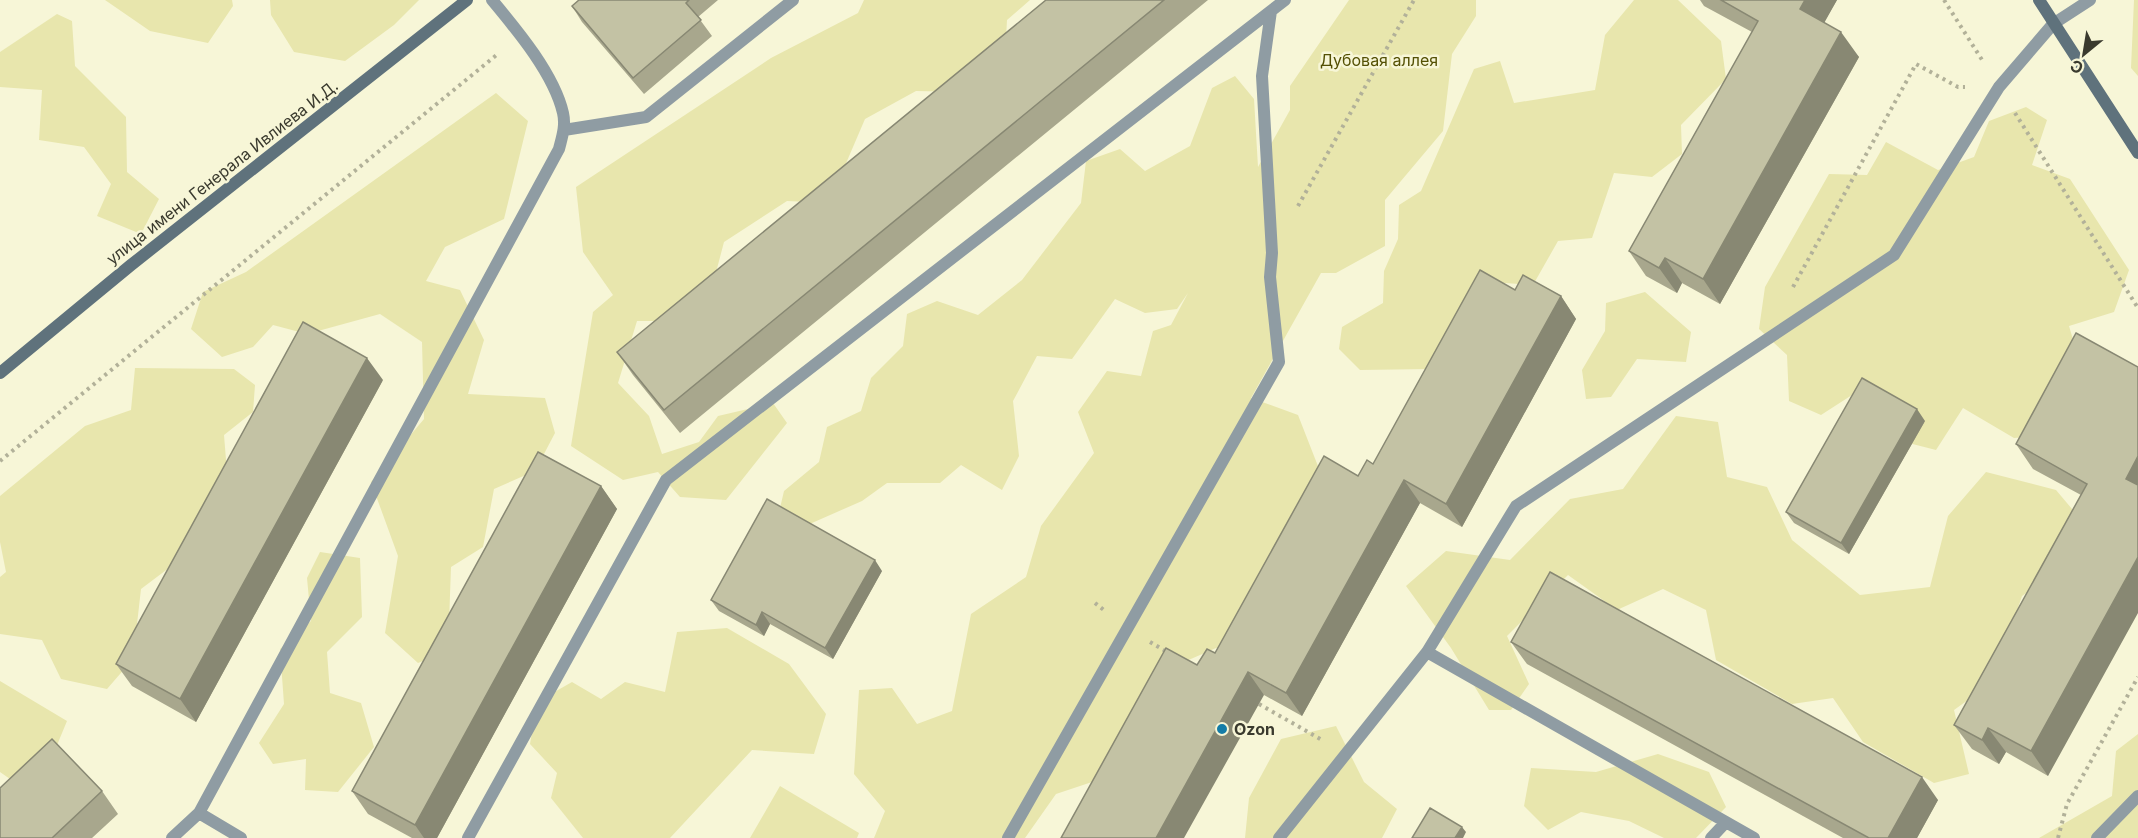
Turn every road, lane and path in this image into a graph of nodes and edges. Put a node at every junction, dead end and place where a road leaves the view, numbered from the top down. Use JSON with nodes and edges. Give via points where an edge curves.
{"nodes":[{"id":1,"x":467,"y":0,"type":"edge"},
{"id":2,"x":492,"y":0,"type":"edge"},
{"id":3,"x":793,"y":0,"type":"edge"},
{"id":4,"x":1285,"y":0,"type":"edge"},
{"id":5,"x":1414,"y":0,"type":"edge"},
{"id":6,"x":1944,"y":0,"type":"edge"},
{"id":7,"x":2039,"y":0,"type":"edge"},
{"id":8,"x":2090,"y":0,"type":"edge"},
{"id":9,"x":1271,"y":11,"type":"junction"},
{"id":10,"x":2053,"y":24,"type":"junction"},
{"id":11,"x":520,"y":35,"type":"junction"},
{"id":12,"x":1999,"y":87,"type":"junction"},
{"id":13,"x":564,"y":130,"type":"junction"},
{"id":14,"x":2138,"y":153,"type":"edge"},
{"id":15,"x":1295,"y":212,"type":"dead end"},
{"id":16,"x":1790,"y":292,"type":"dead end"},
{"id":17,"x":2138,"y":308,"type":"edge"},
{"id":18,"x":0,"y":373,"type":"edge"},
{"id":19,"x":0,"y":460,"type":"edge"},
{"id":20,"x":1156,"y":646,"type":"dead end"},
{"id":21,"x":1427,"y":652,"type":"junction"},
{"id":22,"x":1173,"y":655,"type":"edge"},
{"id":23,"x":2138,"y":677,"type":"edge"},
{"id":24,"x":1258,"y":704,"type":"edge"},
{"id":25,"x":1346,"y":753,"type":"junction"},
{"id":26,"x":2138,"y":796,"type":"edge"},
{"id":27,"x":199,"y":813,"type":"junction"},
{"id":28,"x":1726,"y":822,"type":"junction"},
{"id":29,"x":172,"y":838,"type":"edge"},
{"id":30,"x":241,"y":838,"type":"edge"},
{"id":31,"x":468,"y":838,"type":"edge"},
{"id":32,"x":1008,"y":838,"type":"edge"},
{"id":33,"x":1279,"y":838,"type":"edge"},
{"id":34,"x":1711,"y":838,"type":"edge"},
{"id":35,"x":1754,"y":838,"type":"edge"},
{"id":36,"x":2058,"y":838,"type":"edge"},
{"id":37,"x":2097,"y":838,"type":"edge"}],
"edges":[{"from":1,"to":18,"type":"street","name":"улица имени Генерала Ивлиева И.Д."},
{"from":2,"to":11,"type":"lane"},
{"from":3,"to":13,"type":"lane","via":[[646,117]]},
{"from":4,"to":9,"type":"lane"},
{"from":5,"to":15,"type":"path"},
{"from":6,"to":12,"type":"path"},
{"from":7,"to":10,"type":"street"},
{"from":8,"to":10,"type":"lane"},
{"from":9,"to":31,"type":"lane","via":[[666,480]]},
{"from":9,"to":32,"type":"lane","via":[[1262,76],[1270,277],[1279,362]]},
{"from":10,"to":12,"type":"lane"},
{"from":10,"to":14,"type":"street"},
{"from":11,"to":13,"type":"lane","via":[[556,92]]},
{"from":11,"to":19,"type":"path"},
{"from":12,"to":16,"type":"path","via":[[1958,87],[1916,64]]},
{"from":12,"to":17,"type":"path"},
{"from":12,"to":21,"type":"lane","via":[[1894,255],[1516,506]]},
{"from":13,"to":27,"type":"lane","via":[[559,149]]},
{"from":20,"to":22,"type":"path"},
{"from":21,"to":25,"type":"lane"},
{"from":21,"to":28,"type":"lane"},
{"from":23,"to":36,"type":"path","via":[[2067,804]]},
{"from":24,"to":25,"type":"path"},
{"from":25,"to":33,"type":"lane"},
{"from":26,"to":37,"type":"lane"},
{"from":27,"to":29,"type":"lane"},
{"from":27,"to":30,"type":"lane"},
{"from":28,"to":34,"type":"lane"},
{"from":28,"to":35,"type":"lane"}]}
